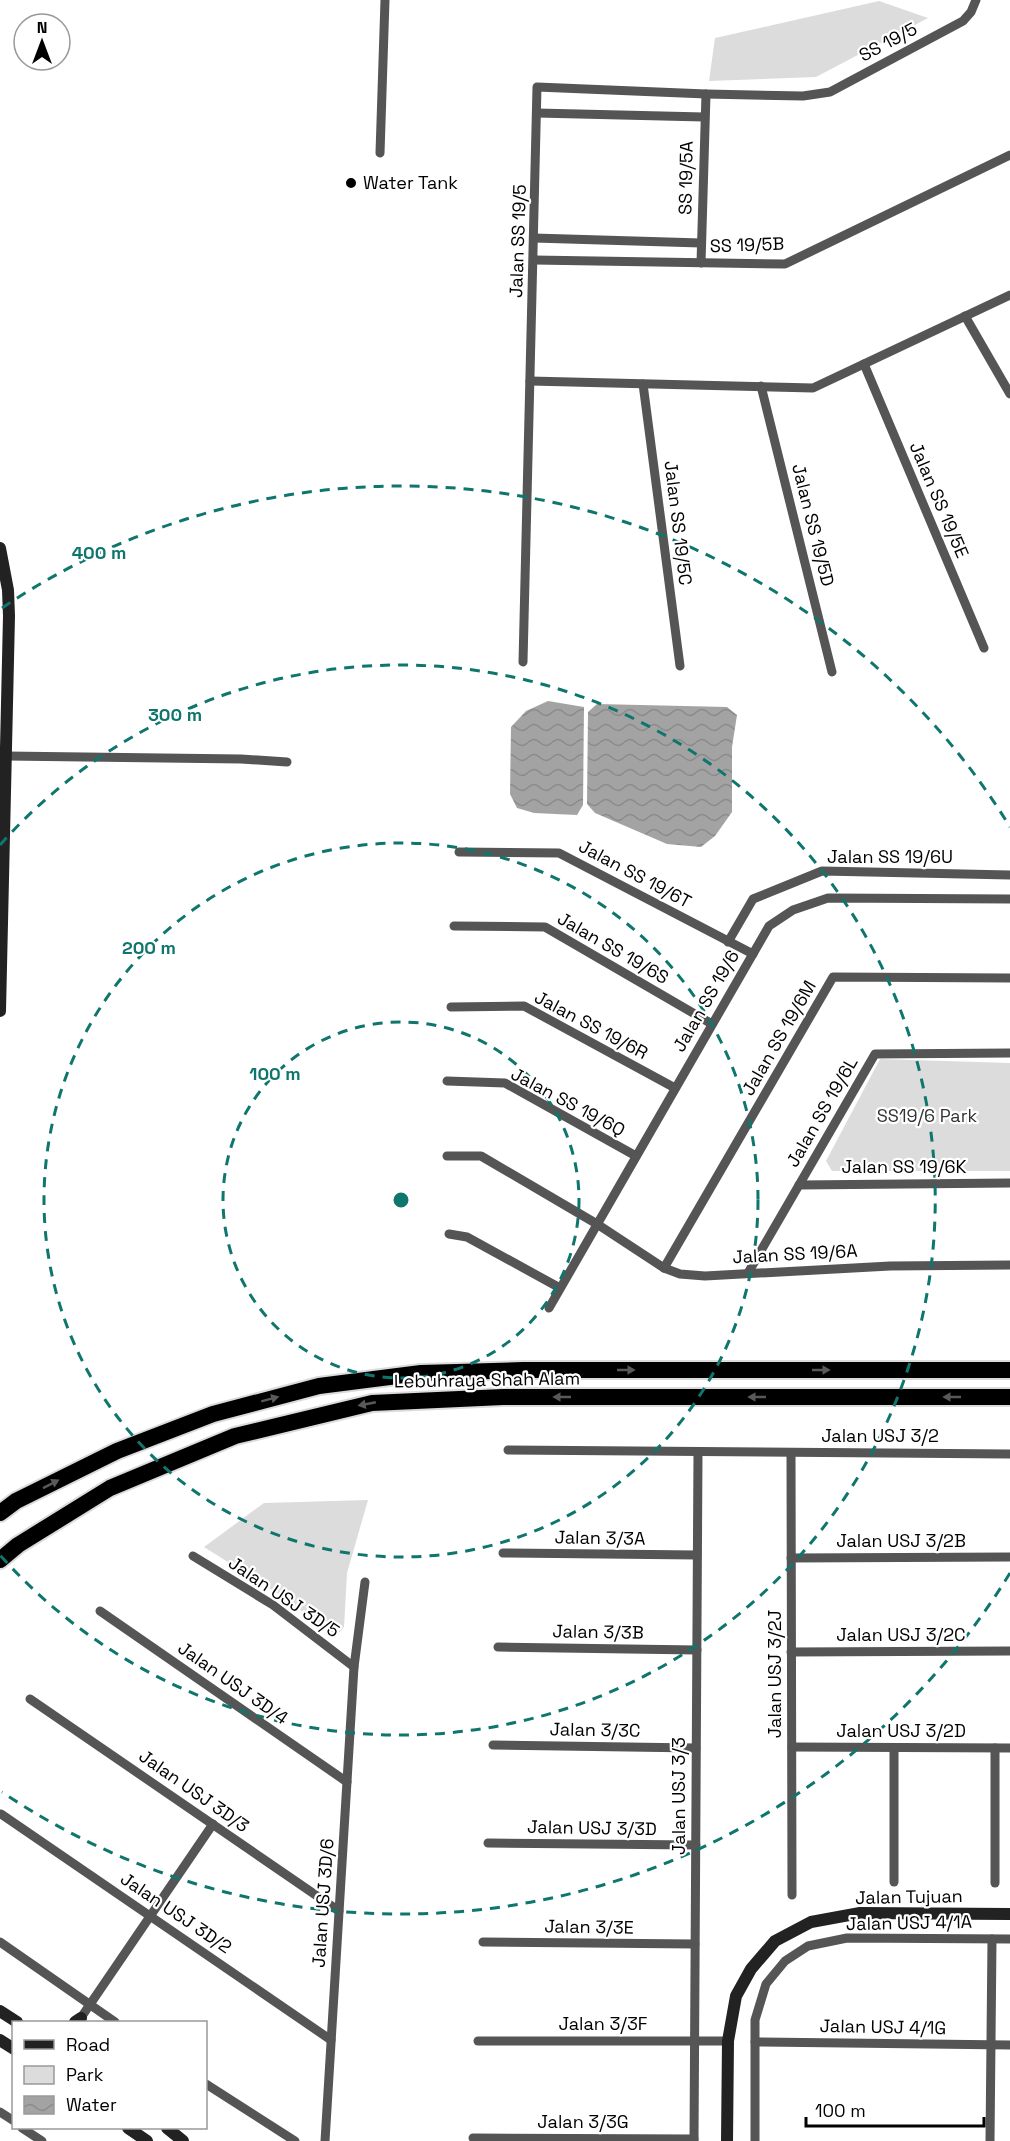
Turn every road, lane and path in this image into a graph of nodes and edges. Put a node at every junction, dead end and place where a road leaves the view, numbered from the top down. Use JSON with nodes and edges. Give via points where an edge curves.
{"nodes":[{"id":1,"x":385,"y":0,"type":"edge"},
{"id":2,"x":976,"y":0,"type":"edge"},
{"id":3,"x":706,"y":94,"type":"junction"},
{"id":4,"x":803,"y":96,"type":"joint"},
{"id":5,"x":537,"y":112,"type":"junction"},
{"id":6,"x":704,"y":117,"type":"junction"},
{"id":7,"x":380,"y":153,"type":"dead end"},
{"id":8,"x":1010,"y":155,"type":"edge"},
{"id":9,"x":534,"y":238,"type":"junction"},
{"id":10,"x":701,"y":243,"type":"junction"},
{"id":11,"x":534,"y":260,"type":"junction"},
{"id":12,"x":701,"y":263,"type":"junction"},
{"id":13,"x":1010,"y":295,"type":"edge"},
{"id":14,"x":965,"y":316,"type":"junction"},
{"id":15,"x":864,"y":364,"type":"junction"},
{"id":16,"x":530,"y":381,"type":"junction"},
{"id":17,"x":643,"y":384,"type":"junction"},
{"id":18,"x":761,"y":386,"type":"junction"},
{"id":19,"x":1010,"y":394,"type":"edge"},
{"id":20,"x":0,"y":548,"type":"edge"},
{"id":21,"x":984,"y":648,"type":"dead end"},
{"id":22,"x":523,"y":662,"type":"dead end"},
{"id":23,"x":680,"y":666,"type":"dead end"},
{"id":24,"x":832,"y":672,"type":"dead end"},
{"id":25,"x":6,"y":756,"type":"junction"},
{"id":26,"x":287,"y":762,"type":"dead end"},
{"id":27,"x":459,"y":852,"type":"dead end"},
{"id":28,"x":1010,"y":875,"type":"edge"},
{"id":29,"x":1010,"y":899,"type":"edge"},
{"id":30,"x":454,"y":926,"type":"dead end"},
{"id":31,"x":728,"y":942,"type":"junction"},
{"id":32,"x":753,"y":954,"type":"junction"},
{"id":33,"x":1010,"y":978,"type":"edge"},
{"id":34,"x":451,"y":1007,"type":"dead end"},
{"id":35,"x":0,"y":1011,"type":"edge"},
{"id":36,"x":712,"y":1024,"type":"junction"},
{"id":37,"x":1010,"y":1053,"type":"edge"},
{"id":38,"x":447,"y":1081,"type":"dead end"},
{"id":39,"x":675,"y":1089,"type":"junction"},
{"id":40,"x":447,"y":1156,"type":"dead end"},
{"id":41,"x":636,"y":1156,"type":"junction"},
{"id":42,"x":1010,"y":1183,"type":"edge"},
{"id":43,"x":799,"y":1185,"type":"junction"},
{"id":44,"x":597,"y":1224,"type":"junction"},
{"id":45,"x":449,"y":1234,"type":"dead end"},
{"id":46,"x":1010,"y":1265,"type":"edge"},
{"id":47,"x":664,"y":1268,"type":"junction"},
{"id":48,"x":748,"y":1273,"type":"junction"},
{"id":49,"x":560,"y":1288,"type":"junction"},
{"id":50,"x":549,"y":1308,"type":"dead end"},
{"id":51,"x":1010,"y":1370,"type":"edge"},
{"id":52,"x":1010,"y":1397,"type":"edge"},
{"id":53,"x":508,"y":1450,"type":"dead end"},
{"id":54,"x":698,"y":1452,"type":"junction"},
{"id":55,"x":791,"y":1453,"type":"junction"},
{"id":56,"x":1010,"y":1454,"type":"edge"},
{"id":57,"x":0,"y":1513,"type":"edge"},
{"id":58,"x":502,"y":1553,"type":"dead end"},
{"id":59,"x":697,"y":1555,"type":"junction"},
{"id":60,"x":193,"y":1556,"type":"dead end"},
{"id":61,"x":1010,"y":1557,"type":"edge"},
{"id":62,"x":791,"y":1558,"type":"junction"},
{"id":63,"x":0,"y":1560,"type":"edge"},
{"id":64,"x":364,"y":1582,"type":"dead end"},
{"id":65,"x":100,"y":1611,"type":"dead end"},
{"id":66,"x":498,"y":1647,"type":"dead end"},
{"id":67,"x":697,"y":1650,"type":"junction"},
{"id":68,"x":1010,"y":1651,"type":"edge"},
{"id":69,"x":791,"y":1652,"type":"junction"},
{"id":70,"x":354,"y":1667,"type":"junction"},
{"id":71,"x":30,"y":1699,"type":"dead end"},
{"id":72,"x":493,"y":1745,"type":"dead end"},
{"id":73,"x":792,"y":1747,"type":"junction"},
{"id":74,"x":696,"y":1748,"type":"junction"},
{"id":75,"x":894,"y":1748,"type":"junction"},
{"id":76,"x":995,"y":1748,"type":"junction"},
{"id":77,"x":1010,"y":1748,"type":"edge"},
{"id":78,"x":347,"y":1782,"type":"junction"},
{"id":79,"x":1,"y":1814,"type":"edge"},
{"id":80,"x":213,"y":1824,"type":"junction"},
{"id":81,"x":488,"y":1843,"type":"dead end"},
{"id":82,"x":696,"y":1845,"type":"junction"},
{"id":83,"x":894,"y":1882,"type":"dead end"},
{"id":84,"x":995,"y":1883,"type":"dead end"},
{"id":85,"x":792,"y":1894,"type":"dead end"},
{"id":86,"x":339,"y":1911,"type":"junction"},
{"id":87,"x":1010,"y":1914,"type":"edge"},
{"id":88,"x":150,"y":1916,"type":"junction"},
{"id":89,"x":992,"y":1939,"type":"junction"},
{"id":90,"x":1010,"y":1939,"type":"edge"},
{"id":91,"x":0,"y":1942,"type":"edge"},
{"id":92,"x":483,"y":1942,"type":"dead end"},
{"id":93,"x":695,"y":1944,"type":"junction"},
{"id":94,"x":90,"y":2005,"type":"junction"},
{"id":95,"x":0,"y":2011,"type":"edge"},
{"id":96,"x":15,"y":2021,"type":"edge"},
{"id":97,"x":78,"y":2021,"type":"edge"},
{"id":98,"x":114,"y":2021,"type":"edge"},
{"id":99,"x":331,"y":2040,"type":"junction"},
{"id":100,"x":478,"y":2041,"type":"dead end"},
{"id":101,"x":694,"y":2041,"type":"junction"},
{"id":102,"x":728,"y":2041,"type":"junction"},
{"id":103,"x":755,"y":2042,"type":"junction"},
{"id":104,"x":991,"y":2045,"type":"junction"},
{"id":105,"x":1010,"y":2045,"type":"edge"},
{"id":106,"x":207,"y":2085,"type":"edge"},
{"id":107,"x":25,"y":2129,"type":"edge"},
{"id":108,"x":131,"y":2129,"type":"edge"},
{"id":109,"x":169,"y":2129,"type":"edge"},
{"id":110,"x":473,"y":2138,"type":"dead end"},
{"id":111,"x":694,"y":2140,"type":"edge"},
{"id":112,"x":42,"y":2141,"type":"edge"},
{"id":113,"x":147,"y":2141,"type":"edge"},
{"id":114,"x":183,"y":2141,"type":"edge"},
{"id":115,"x":295,"y":2141,"type":"edge"},
{"id":116,"x":325,"y":2141,"type":"edge"},
{"id":117,"x":727,"y":2141,"type":"edge"},
{"id":118,"x":755,"y":2141,"type":"edge"},
{"id":119,"x":990,"y":2141,"type":"edge"}],
"edges":[{"from":1,"to":7,"type":"street"},
{"from":2,"to":4,"type":"street","name":"SS 19/5","via":[[963,21],[830,92]]},
{"from":3,"to":4,"type":"street","name":"Jalan SS 19/5"},
{"from":3,"to":5,"type":"street","name":"Jalan SS 19/5","via":[[537,87]]},
{"from":3,"to":6,"type":"street","name":"SS 19/5A"},
{"from":5,"to":6,"type":"street"},
{"from":5,"to":9,"type":"street","name":"Jalan SS 19/5"},
{"from":6,"to":10,"type":"street","name":"SS 19/5A"},
{"from":8,"to":12,"type":"street","name":"SS 19/5B","via":[[785,264]]},
{"from":9,"to":10,"type":"street"},
{"from":9,"to":11,"type":"street","name":"Jalan SS 19/5"},
{"from":10,"to":12,"type":"street","name":"SS 19/5A"},
{"from":11,"to":12,"type":"street","name":"SS 19/5B"},
{"from":11,"to":16,"type":"street","name":"Jalan SS 19/5"},
{"from":13,"to":14,"type":"street"},
{"from":14,"to":15,"type":"street"},
{"from":14,"to":19,"type":"street"},
{"from":15,"to":18,"type":"street","via":[[813,388]]},
{"from":15,"to":21,"type":"street","name":"Jalan SS 19/5E"},
{"from":16,"to":17,"type":"street"},
{"from":16,"to":22,"type":"street","name":"Jalan SS 19/5"},
{"from":17,"to":18,"type":"street"},
{"from":17,"to":23,"type":"street","name":"Jalan SS 19/5C"},
{"from":18,"to":24,"type":"street","name":"Jalan SS 19/5D"},
{"from":20,"to":25,"type":"street","via":[[9,616]]},
{"from":25,"to":26,"type":"street"},
{"from":25,"to":35,"type":"street"},
{"from":27,"to":31,"type":"street","name":"Jalan SS 19/6T","via":[[560,853]]},
{"from":28,"to":31,"type":"street","name":"Jalan SS 19/6U","via":[[822,872],[753,899]]},
{"from":29,"to":32,"type":"street","name":"Jalan SS 19/6","via":[[828,898],[793,910],[769,926]]},
{"from":30,"to":36,"type":"street","name":"Jalan SS 19/6S","via":[[545,927]]},
{"from":31,"to":32,"type":"street","name":"Jalan SS 19/6T"},
{"from":32,"to":36,"type":"street","name":"Jalan SS 19/6"},
{"from":33,"to":47,"type":"street","name":"Jalan SS 19/6M","via":[[833,977]]},
{"from":34,"to":39,"type":"street","name":"Jalan SS 19/6R","via":[[524,1006]]},
{"from":36,"to":39,"type":"street","name":"Jalan SS 19/6"},
{"from":37,"to":43,"type":"street","name":"Jalan SS 19/6L","via":[[875,1054]]},
{"from":38,"to":41,"type":"street","name":"Jalan SS 19/6Q","via":[[505,1083]]},
{"from":39,"to":41,"type":"street","name":"Jalan SS 19/6"},
{"from":40,"to":44,"type":"street","name":"Jalan SS 19/6A","via":[[481,1156]]},
{"from":41,"to":44,"type":"street","name":"Jalan SS 19/6"},
{"from":42,"to":43,"type":"street","name":"Jalan SS 19/6K"},
{"from":43,"to":48,"type":"street","name":"Jalan SS 19/6L"},
{"from":44,"to":47,"type":"street","name":"Jalan SS 19/6A"},
{"from":44,"to":49,"type":"street","name":"Jalan SS 19/6"},
{"from":45,"to":49,"type":"street","via":[[467,1237]]},
{"from":46,"to":48,"type":"street","name":"Jalan SS 19/6A"},
{"from":47,"to":48,"type":"street","name":"Jalan SS 19/6A","via":[[697,1275]]},
{"from":49,"to":50,"type":"street","name":"Jalan SS 19/6"},
{"from":57,"to":51,"type":"highway","name":"Lebuhraya Shah Alam","one_way":true,"via":[[16,1501],[117,1451],[213,1414],[320,1386],[421,1373],[489,1371]]},
{"from":52,"to":63,"type":"highway","name":"Lebuhraya Shah Alam","one_way":true,"via":[[503,1397],[372,1403],[235,1436],[110,1488]]},
{"from":53,"to":54,"type":"street"},
{"from":54,"to":55,"type":"street","name":"Jalan USJ 3/2"},
{"from":54,"to":59,"type":"street","name":"Jalan USJ 3/3"},
{"from":55,"to":56,"type":"street","name":"Jalan USJ 3/2"},
{"from":55,"to":62,"type":"street","name":"Jalan USJ 3/2J"},
{"from":58,"to":59,"type":"street","name":"Jalan 3/3A"},
{"from":59,"to":67,"type":"street","name":"Jalan USJ 3/3"},
{"from":60,"to":70,"type":"street","name":"Jalan USJ 3D/5","via":[[273,1605]]},
{"from":61,"to":62,"type":"street","name":"Jalan USJ 3/2B"},
{"from":62,"to":69,"type":"street","name":"Jalan USJ 3/2J"},
{"from":64,"to":70,"type":"street","name":"Jalan USJ 3D/6"},
{"from":65,"to":78,"type":"street","name":"Jalan USJ 3D/4"},
{"from":66,"to":67,"type":"street","name":"Jalan 3/3B"},
{"from":67,"to":74,"type":"street","name":"Jalan USJ 3/3"},
{"from":68,"to":69,"type":"street","name":"Jalan USJ 3/2C"},
{"from":69,"to":73,"type":"street","name":"Jalan USJ 3/2J"},
{"from":70,"to":78,"type":"street","name":"Jalan USJ 3D/6"},
{"from":71,"to":80,"type":"street","name":"Jalan USJ 3D/3"},
{"from":72,"to":74,"type":"street","name":"Jalan 3/3C"},
{"from":73,"to":75,"type":"street","name":"Jalan USJ 3/2D"},
{"from":73,"to":85,"type":"street","name":"Jalan USJ 3/2J"},
{"from":74,"to":82,"type":"street","name":"Jalan USJ 3/3"},
{"from":75,"to":76,"type":"street","name":"Jalan USJ 3/2D"},
{"from":75,"to":83,"type":"street"},
{"from":76,"to":77,"type":"street","name":"Jalan USJ 3/2D"},
{"from":76,"to":84,"type":"street"},
{"from":78,"to":86,"type":"street","name":"Jalan USJ 3D/6"},
{"from":79,"to":88,"type":"street","name":"Jalan USJ 3D/2"},
{"from":80,"to":86,"type":"street","name":"Jalan USJ 3D/3"},
{"from":80,"to":88,"type":"street"},
{"from":81,"to":82,"type":"street","name":"Jalan USJ 3/3D"},
{"from":82,"to":93,"type":"street","name":"Jalan USJ 3/3"},
{"from":86,"to":99,"type":"street","name":"Jalan USJ 3D/6"},
{"from":87,"to":102,"type":"street","name":"Jalan Tujuan","via":[[860,1914],[811,1922],[774,1941],[751,1969],[736,1996]]},
{"from":88,"to":94,"type":"street"},
{"from":88,"to":99,"type":"street","name":"Jalan USJ 3D/2"},
{"from":89,"to":90,"type":"street","name":"Jalan USJ 4/1A"},
{"from":89,"to":103,"type":"street","name":"Jalan USJ 4/1A","via":[[847,1938],[808,1946],[785,1961],[766,1984],[755,2020]]},
{"from":89,"to":104,"type":"street"},
{"from":91,"to":94,"type":"street"},
{"from":92,"to":93,"type":"street","name":"Jalan 3/3E"},
{"from":93,"to":101,"type":"street","name":"Jalan USJ 3/3"},
{"from":94,"to":97,"type":"street"},
{"from":94,"to":98,"type":"street"},
{"from":95,"to":96,"type":"street"},
{"from":99,"to":116,"type":"street","name":"Jalan USJ 3D/6"},
{"from":100,"to":101,"type":"street","name":"Jalan 3/3F"},
{"from":101,"to":102,"type":"street","name":"Jalan 3/3F"},
{"from":101,"to":111,"type":"street","name":"Jalan USJ 3/3"},
{"from":102,"to":117,"type":"street","name":"Jalan Tujuan"},
{"from":103,"to":104,"type":"street","name":"Jalan USJ 4/1G"},
{"from":103,"to":118,"type":"street","name":"Jalan USJ 4/1A"},
{"from":104,"to":105,"type":"street","name":"Jalan USJ 4/1G"},
{"from":104,"to":119,"type":"street"},
{"from":106,"to":115,"type":"street"},
{"from":107,"to":112,"type":"street"},
{"from":108,"to":113,"type":"street"},
{"from":109,"to":114,"type":"street"},
{"from":110,"to":111,"type":"street","name":"Jalan 3/3G"}]}
